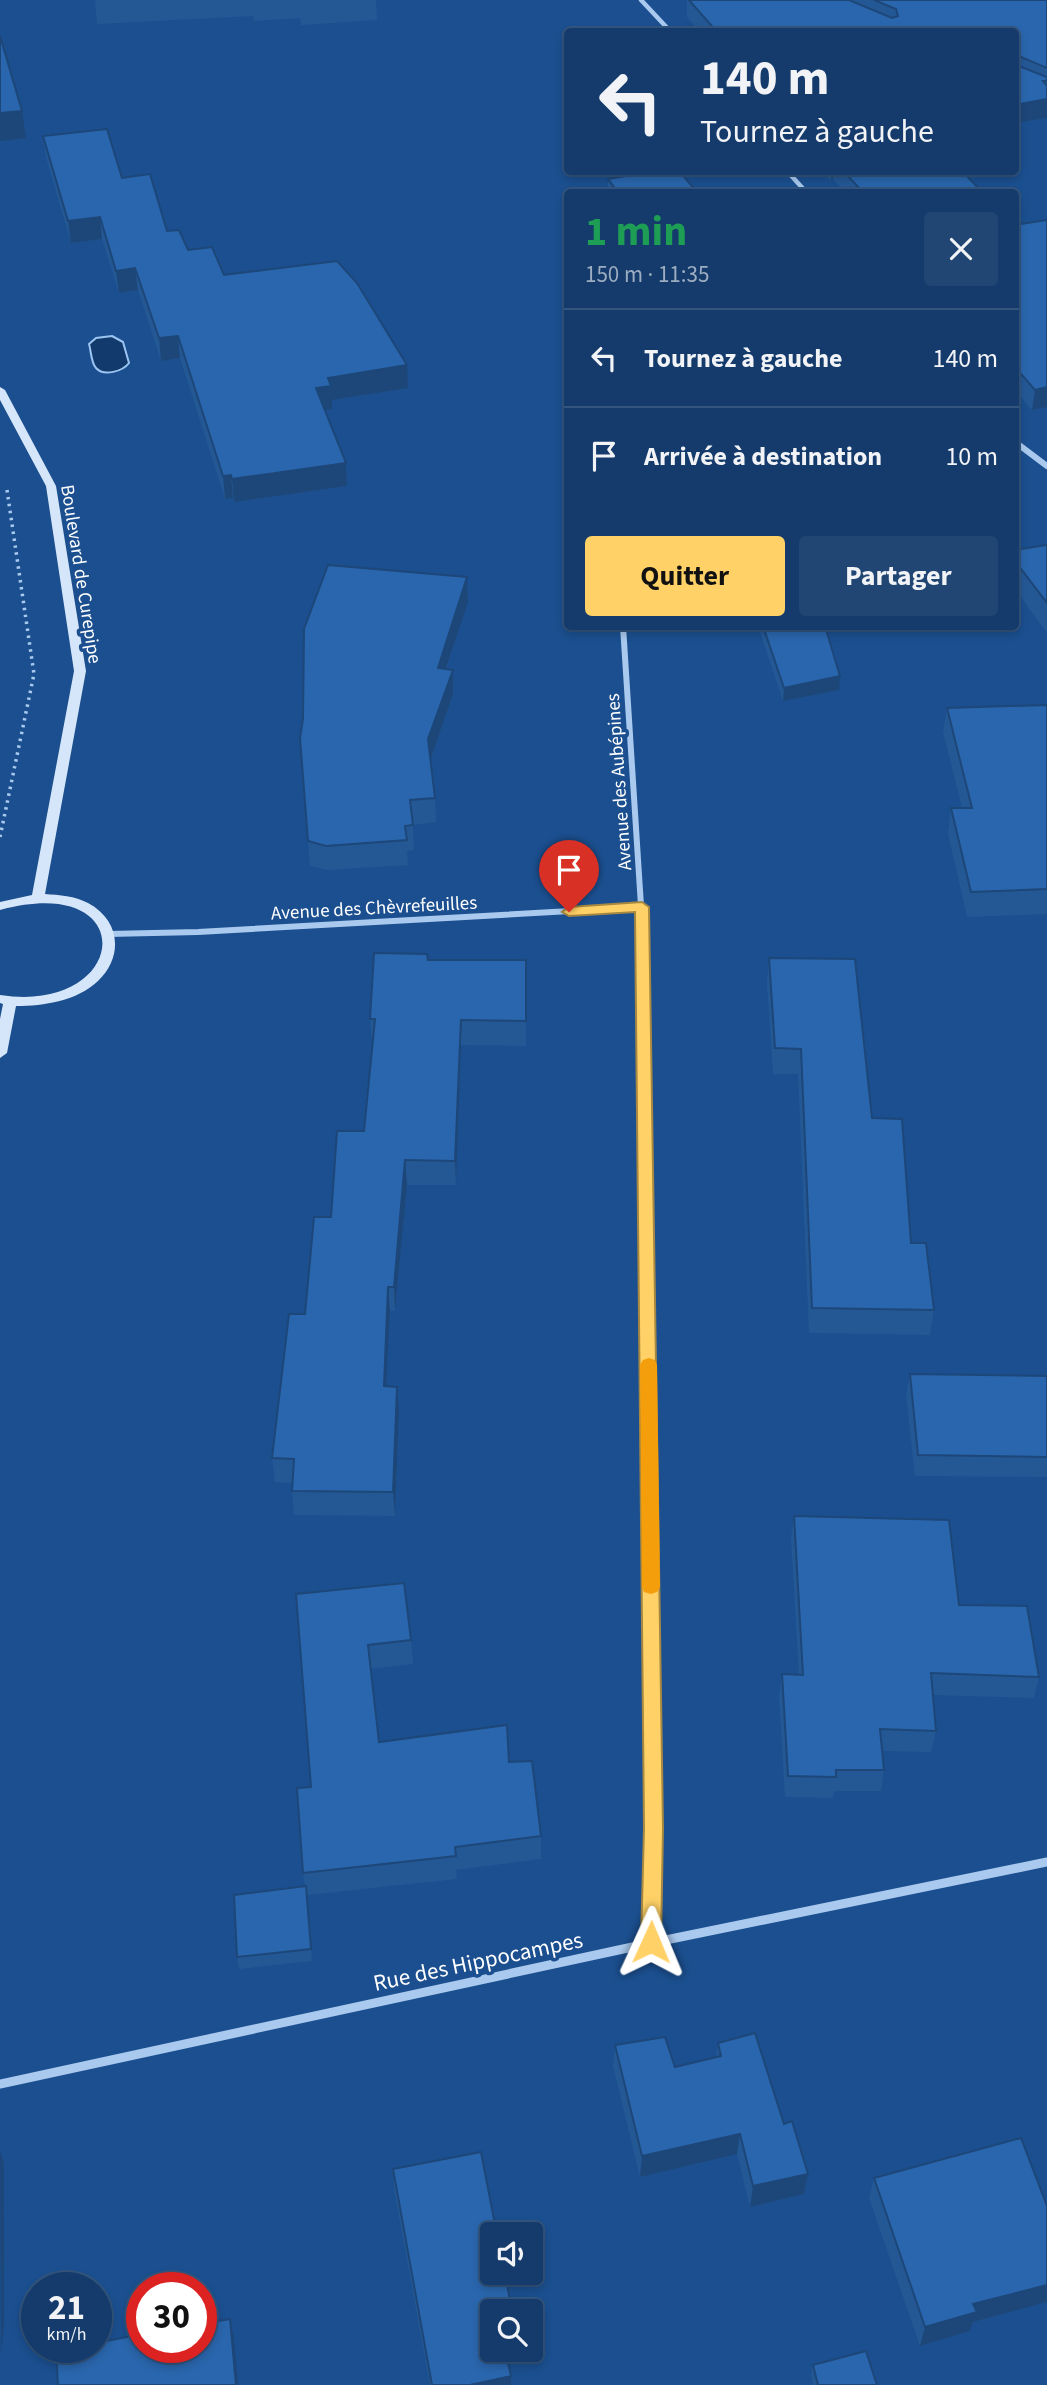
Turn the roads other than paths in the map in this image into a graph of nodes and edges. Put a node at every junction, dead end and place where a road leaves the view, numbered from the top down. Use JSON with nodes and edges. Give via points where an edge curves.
{"nodes":[{"id":1,"x":642,"y":0,"type":"edge"},
{"id":2,"x":667,"y":28,"type":"edge"},
{"id":3,"x":791,"y":175,"type":"edge"},
{"id":4,"x":803,"y":189,"type":"edge"},
{"id":5,"x":0,"y":390,"type":"edge"},
{"id":6,"x":1019,"y":445,"type":"edge"},
{"id":7,"x":1047,"y":466,"type":"edge"},
{"id":8,"x":623,"y":630,"type":"edge"},
{"id":9,"x":38,"y":898,"type":"junction"},
{"id":10,"x":0,"y":906,"type":"edge"},
{"id":11,"x":642,"y":907,"type":"junction"},
{"id":12,"x":108,"y":934,"type":"junction"},
{"id":13,"x":5,"y":1000,"type":"edge"},
{"id":14,"x":0,"y":1054,"type":"edge"},
{"id":15,"x":1047,"y":1862,"type":"edge"},
{"id":16,"x":651,"y":1942,"type":"junction"},
{"id":17,"x":0,"y":2084,"type":"edge"}],
"edges":[{"from":1,"to":2,"type":"street"},
{"from":3,"to":4,"type":"street"},
{"from":5,"to":9,"type":"main road","name":"Boulevard de Curepipe","via":[[51,486],[80,671]]},
{"from":6,"to":7,"type":"street"},
{"from":8,"to":11,"type":"street","name":"Avenue des Aubépines"},
{"from":9,"to":10,"type":"main road"},
{"from":9,"to":12,"type":"main road","via":[[83,906],[100,918]]},
{"from":11,"to":12,"type":"street","name":"Avenue des Chèvrefeuilles"},
{"from":11,"to":16,"type":"street","name":"Avenue des Aubépines"},
{"from":12,"to":13,"type":"main road","via":[[109,951],[101,968],[85,983],[50,998]]},
{"from":13,"to":14,"type":"main road"},
{"from":15,"to":16,"type":"street","name":"Rue des Hippocampes"},
{"from":16,"to":17,"type":"street","name":"Rue des Hippocampes"}]}
